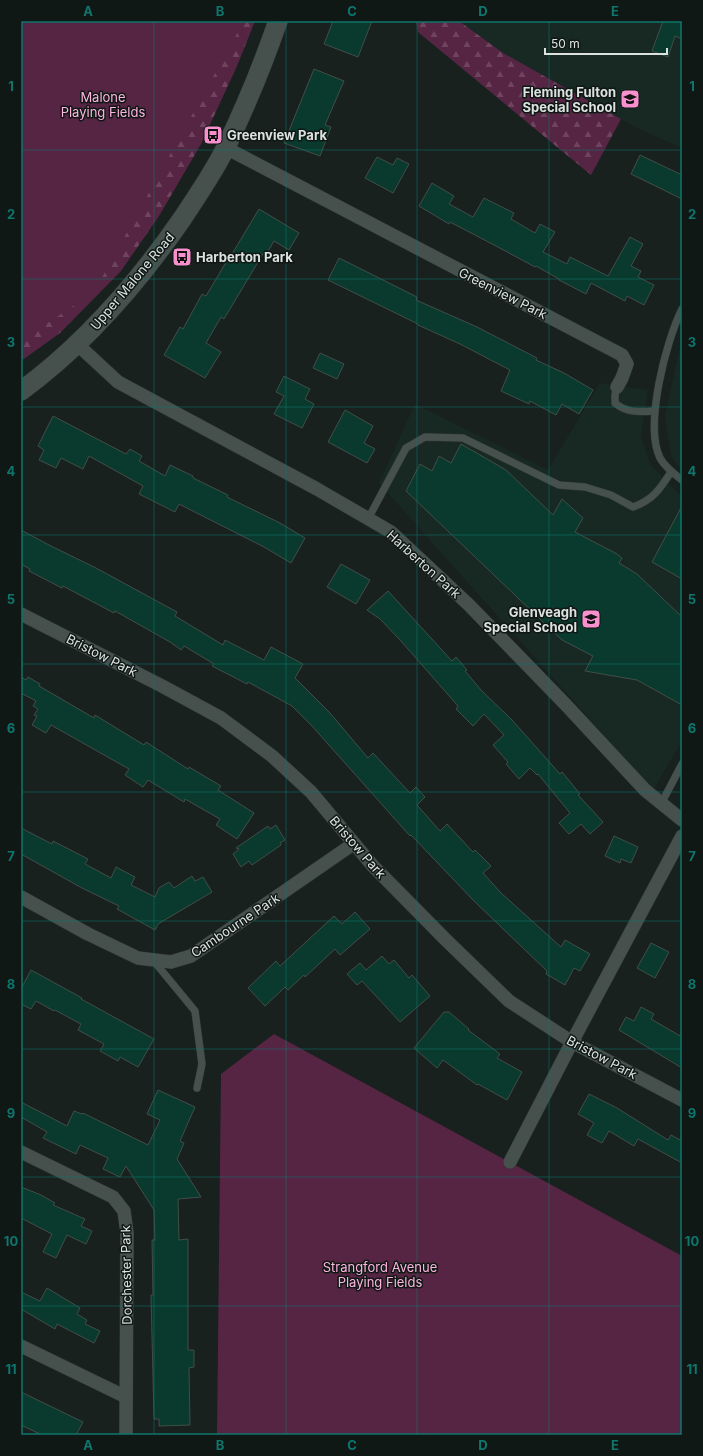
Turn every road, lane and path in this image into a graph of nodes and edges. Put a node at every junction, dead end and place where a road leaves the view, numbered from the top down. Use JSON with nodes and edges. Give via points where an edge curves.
{"nodes":[{"id":1,"x":278,"y":21,"type":"edge"},
{"id":2,"x":226,"y":148,"type":"junction"},
{"id":3,"x":682,"y":309,"type":"edge"},
{"id":4,"x":78,"y":345,"type":"junction"},
{"id":5,"x":617,"y":387,"type":"joint"},
{"id":6,"x":21,"y":391,"type":"edge"},
{"id":7,"x":654,"y":411,"type":"junction"},
{"id":8,"x":671,"y":472,"type":"junction"},
{"id":9,"x":682,"y":480,"type":"edge"},
{"id":10,"x":368,"y":519,"type":"junction"},
{"id":11,"x":21,"y":614,"type":"edge"},
{"id":12,"x":682,"y":764,"type":"edge"},
{"id":13,"x":661,"y":804,"type":"junction"},
{"id":14,"x":682,"y":820,"type":"edge"},
{"id":15,"x":682,"y":836,"type":"edge"},
{"id":16,"x":354,"y":844,"type":"junction"},
{"id":17,"x":21,"y":897,"type":"edge"},
{"id":18,"x":153,"y":959,"type":"junction"},
{"id":19,"x":572,"y":1042,"type":"junction"},
{"id":20,"x":198,"y":1088,"type":"dead end"},
{"id":21,"x":682,"y":1100,"type":"edge"},
{"id":22,"x":21,"y":1152,"type":"edge"},
{"id":23,"x":510,"y":1162,"type":"dead end"},
{"id":24,"x":21,"y":1346,"type":"edge"},
{"id":25,"x":126,"y":1397,"type":"junction"},
{"id":26,"x":126,"y":1435,"type":"edge"}],
"edges":[{"from":1,"to":2,"type":"main road","name":"Upper Malone Road","via":[[261,69]]},
{"from":2,"to":4,"type":"main road","name":"Upper Malone Road","via":[[159,252]]},
{"from":2,"to":5,"type":"street","name":"Greenview Park","via":[[622,355],[627,364]]},
{"from":3,"to":7,"type":"lane","via":[[665,355]]},
{"from":4,"to":6,"type":"main road","name":"Upper Malone Road"},
{"from":4,"to":10,"type":"street","name":"Harberton Park","via":[[118,382]]},
{"from":5,"to":7,"type":"lane","via":[[615,403],[622,409]]},
{"from":7,"to":8,"type":"lane","via":[[656,446],[661,459]]},
{"from":8,"to":9,"type":"lane"},
{"from":8,"to":10,"type":"lane","via":[[657,493],[643,504],[633,507],[611,495],[591,489],[559,485],[463,438],[426,437],[406,448]]},
{"from":10,"to":13,"type":"street","name":"Harberton Park","via":[[391,532],[469,605]]},
{"from":11,"to":16,"type":"street","name":"Bristow Park","via":[[220,718],[272,756],[311,792]]},
{"from":12,"to":13,"type":"lane"},
{"from":13,"to":14,"type":"street","name":"Harberton Park"},
{"from":15,"to":19,"type":"street"},
{"from":16,"to":18,"type":"street","name":"Cambourne Park","via":[[191,956],[171,962]]},
{"from":16,"to":19,"type":"street","name":"Bristow Park","via":[[439,934],[509,1001]]},
{"from":17,"to":18,"type":"street","name":"Cambourne Park","via":[[138,958]]},
{"from":18,"to":20,"type":"lane","via":[[195,1011],[202,1064]]},
{"from":19,"to":21,"type":"street","name":"Bristow Park"},
{"from":19,"to":23,"type":"street"},
{"from":22,"to":25,"type":"street","name":"Dorchester Park","via":[[113,1197],[124,1211],[127,1233]]},
{"from":24,"to":25,"type":"street"},
{"from":25,"to":26,"type":"street","name":"Dorchester Park"}]}
